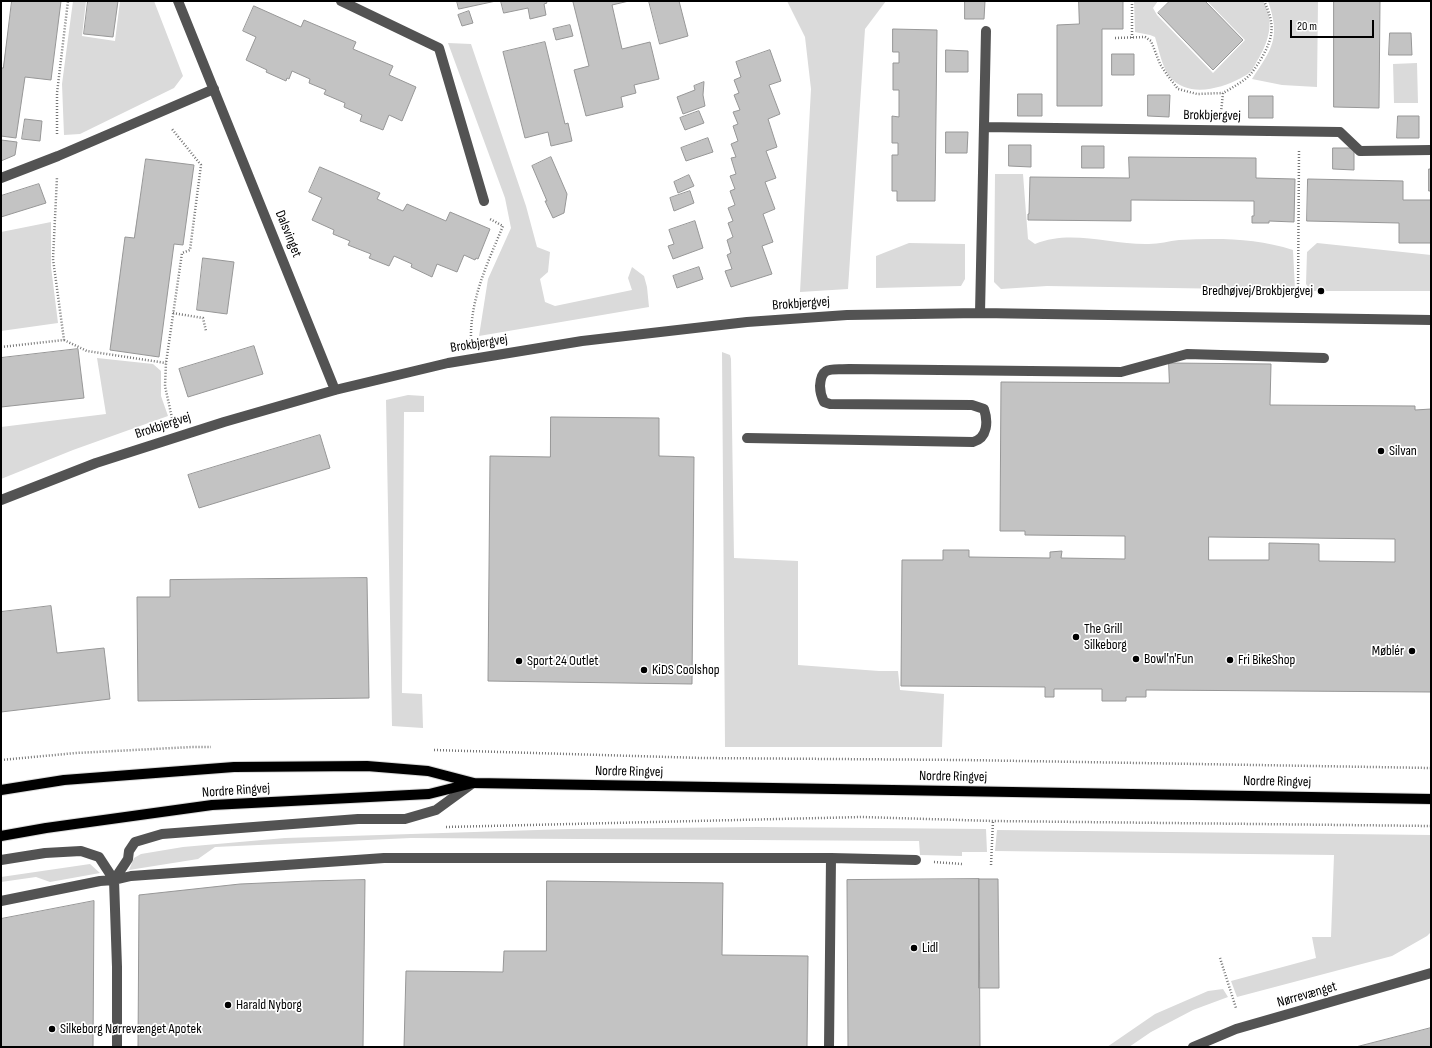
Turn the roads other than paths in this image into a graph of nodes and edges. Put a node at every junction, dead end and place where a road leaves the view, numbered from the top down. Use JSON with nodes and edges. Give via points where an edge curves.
{"nodes":[{"id":1,"x":179,"y":1,"type":"edge"},
{"id":2,"x":341,"y":1,"type":"edge"},
{"id":3,"x":986,"y":31,"type":"dead end"},
{"id":4,"x":214,"y":89,"type":"junction"},
{"id":5,"x":984,"y":127,"type":"junction"},
{"id":6,"x":1431,"y":150,"type":"edge"},
{"id":7,"x":1,"y":178,"type":"edge"},
{"id":8,"x":484,"y":201,"type":"road end"},
{"id":9,"x":980,"y":313,"type":"junction"},
{"id":10,"x":1431,"y":320,"type":"edge"},
{"id":11,"x":1324,"y":358,"type":"dead end"},
{"id":12,"x":335,"y":390,"type":"junction"},
{"id":13,"x":747,"y":438,"type":"dead end"},
{"id":14,"x":1,"y":500,"type":"edge"},
{"id":15,"x":474,"y":783,"type":"junction"},
{"id":16,"x":1,"y":790,"type":"edge"},
{"id":17,"x":1431,"y":799,"type":"edge"},
{"id":18,"x":1,"y":836,"type":"edge"},
{"id":19,"x":831,"y":858,"type":"junction"},
{"id":20,"x":1,"y":860,"type":"edge"},
{"id":21,"x":916,"y":860,"type":"road end"},
{"id":22,"x":114,"y":880,"type":"junction"},
{"id":23,"x":1,"y":901,"type":"edge"},
{"id":24,"x":1431,"y":974,"type":"edge"},
{"id":25,"x":117,"y":1047,"type":"edge"},
{"id":26,"x":829,"y":1047,"type":"edge"},
{"id":27,"x":1193,"y":1047,"type":"edge"}],
"edges":[{"from":1,"to":4,"type":"street","name":"Dalsvinget"},
{"from":2,"to":8,"type":"street","via":[[439,48]]},
{"from":3,"to":5,"type":"street"},
{"from":4,"to":7,"type":"street"},
{"from":4,"to":12,"type":"street","name":"Dalsvinget"},
{"from":5,"to":6,"type":"street","name":"Brokbjergvej","via":[[1340,132],[1360,151]]},
{"from":5,"to":9,"type":"street"},
{"from":9,"to":10,"type":"street","name":"Brokbjergvej"},
{"from":9,"to":12,"type":"street","name":"Brokbjergvej","via":[[847,315],[747,322],[582,341],[448,363]]},
{"from":11,"to":13,"type":"street","via":[[1187,354],[1121,372],[827,370],[822,373],[821,379],[820,392],[824,402],[972,405],[984,409],[985,433],[973,442]]},
{"from":12,"to":14,"type":"street","name":"Brokbjergvej","via":[[96,463]]},
{"from":15,"to":16,"type":"main road","name":"Nordre Ringvej","via":[[428,771],[368,766],[234,767],[64,780]]},
{"from":15,"to":17,"type":"main road","name":"Nordre Ringvej"},
{"from":15,"to":18,"type":"main road","name":"Nordre Ringvej","via":[[430,794],[212,805]]},
{"from":15,"to":22,"type":"street","via":[[436,810],[405,819],[358,819],[162,834],[135,842],[129,851],[128,859]]},
{"from":19,"to":21,"type":"street"},
{"from":19,"to":22,"type":"street","via":[[384,858],[131,876]]},
{"from":19,"to":26,"type":"street"},
{"from":20,"to":22,"type":"street","via":[[45,853],[81,851],[99,857]]},
{"from":22,"to":23,"type":"street"},
{"from":22,"to":25,"type":"street"},
{"from":24,"to":27,"type":"street","name":"Nørrevænget","via":[[1236,1029]]}]}
